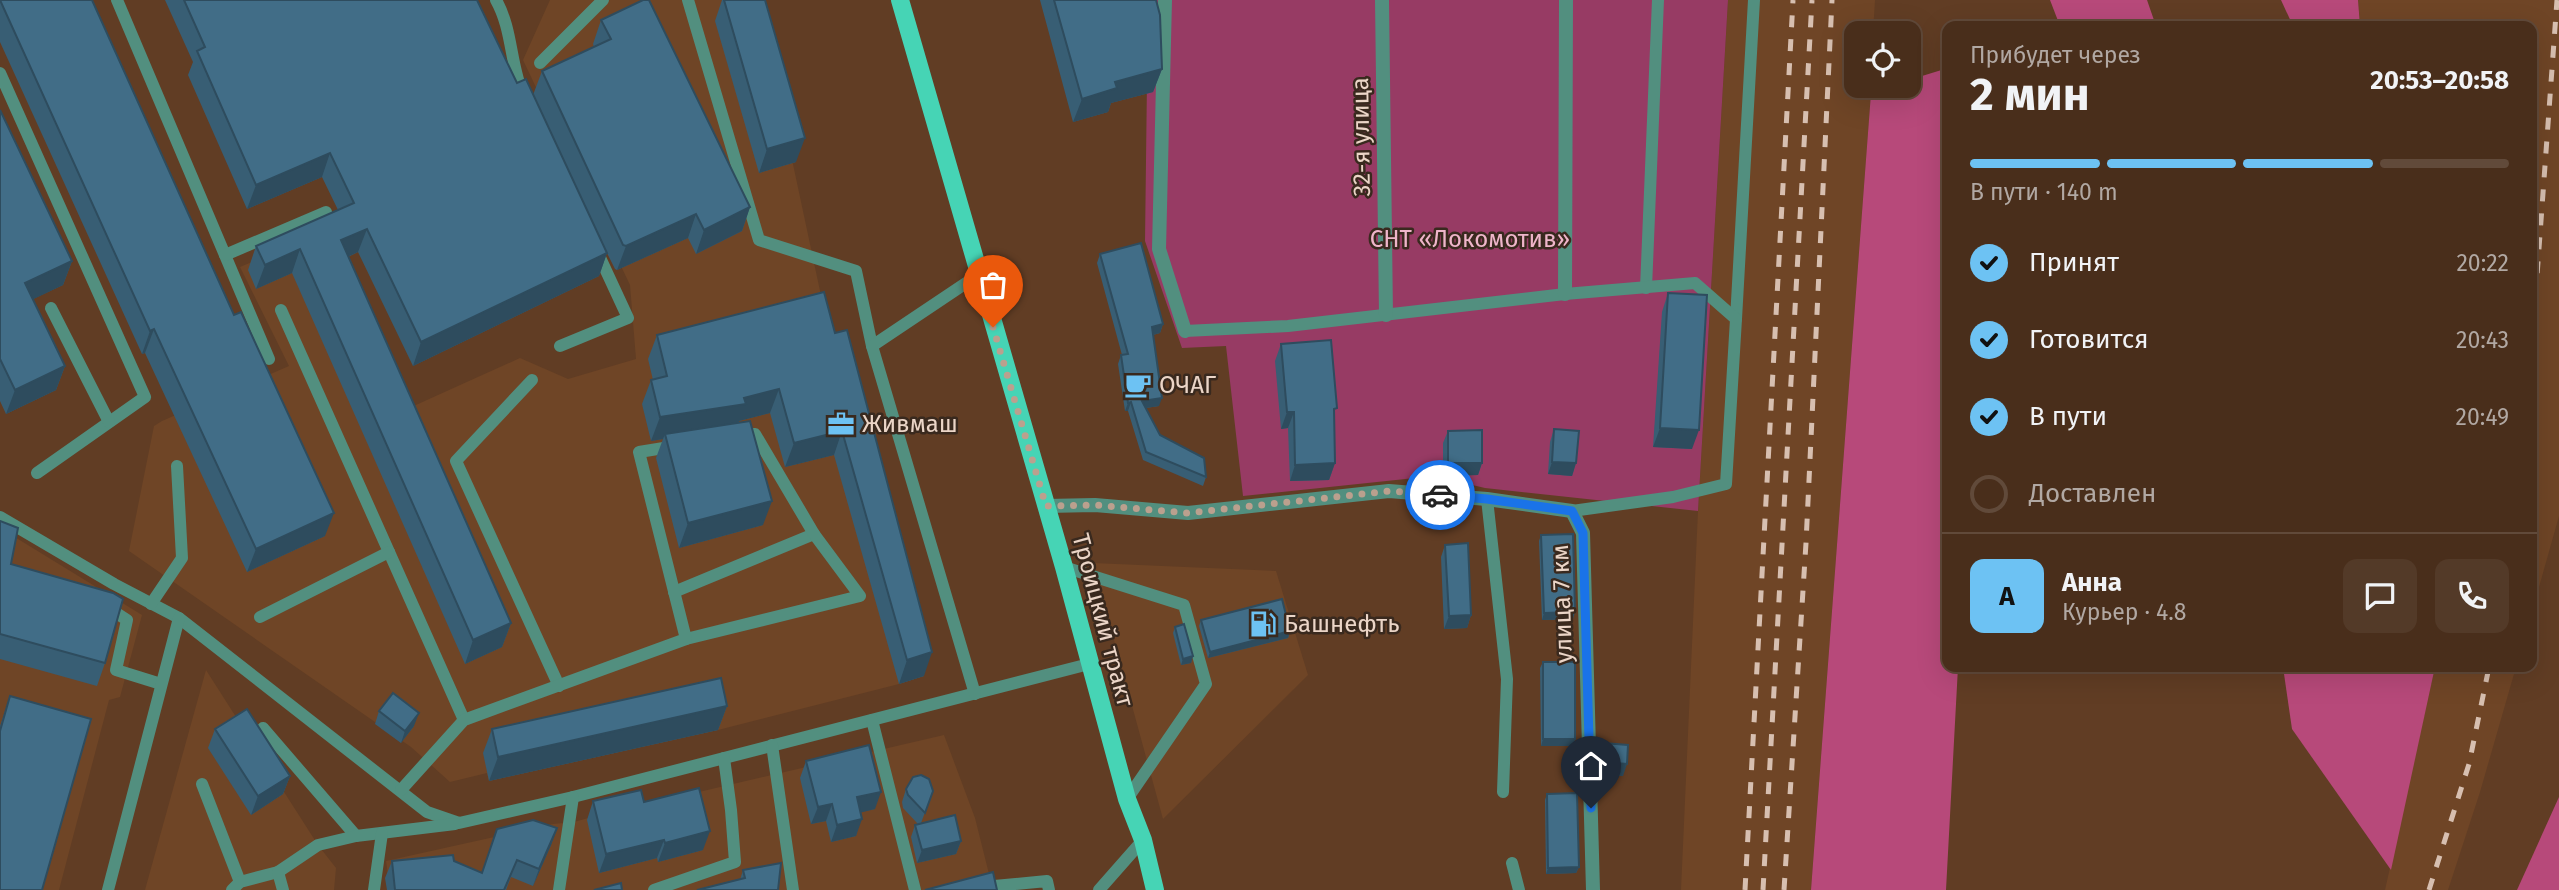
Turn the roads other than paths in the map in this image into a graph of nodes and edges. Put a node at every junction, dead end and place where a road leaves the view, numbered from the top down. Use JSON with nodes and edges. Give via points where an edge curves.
{"nodes":[{"id":1,"x":117,"y":0,"type":"edge"},
{"id":2,"x":496,"y":0,"type":"edge"},
{"id":3,"x":603,"y":0,"type":"edge"},
{"id":4,"x":688,"y":0,"type":"edge"},
{"id":5,"x":900,"y":0,"type":"edge"},
{"id":6,"x":1165,"y":0,"type":"edge"},
{"id":7,"x":1382,"y":0,"type":"edge"},
{"id":8,"x":1566,"y":0,"type":"edge"},
{"id":9,"x":1658,"y":0,"type":"edge"},
{"id":10,"x":1754,"y":0,"type":"edge"},
{"id":11,"x":540,"y":63,"type":"dead end"},
{"id":12,"x":0,"y":72,"type":"edge"},
{"id":13,"x":530,"y":108,"type":"edge"},
{"id":14,"x":326,"y":212,"type":"edge"},
{"id":15,"x":587,"y":232,"type":"edge"},
{"id":16,"x":225,"y":255,"type":"junction"},
{"id":17,"x":978,"y":275,"type":"junction"},
{"id":18,"x":1646,"y":288,"type":"junction"},
{"id":19,"x":1565,"y":294,"type":"junction"},
{"id":20,"x":51,"y":308,"type":"dead end"},
{"id":21,"x":281,"y":310,"type":"dead end"},
{"id":22,"x":1386,"y":315,"type":"junction"},
{"id":23,"x":1736,"y":319,"type":"junction"},
{"id":24,"x":1185,"y":331,"type":"joint"},
{"id":25,"x":560,"y":346,"type":"dead end"},
{"id":26,"x":872,"y":346,"type":"junction"},
{"id":27,"x":269,"y":359,"type":"dead end"},
{"id":28,"x":532,"y":380,"type":"dead end"},
{"id":29,"x":109,"y":422,"type":"junction"},
{"id":30,"x":729,"y":438,"type":"edge"},
{"id":31,"x":691,"y":444,"type":"edge"},
{"id":32,"x":177,"y":466,"type":"dead end"},
{"id":33,"x":37,"y":473,"type":"dead end"},
{"id":34,"x":1487,"y":499,"type":"junction"},
{"id":35,"x":1046,"y":506,"type":"junction"},
{"id":36,"x":1572,"y":511,"type":"junction"},
{"id":37,"x":0,"y":517,"type":"edge"},
{"id":38,"x":814,"y":534,"type":"junction"},
{"id":39,"x":389,"y":552,"type":"junction"},
{"id":40,"x":1064,"y":566,"type":"junction"},
{"id":41,"x":674,"y":592,"type":"junction"},
{"id":42,"x":99,"y":602,"type":"edge"},
{"id":43,"x":151,"y":604,"type":"junction"},
{"id":44,"x":260,"y":617,"type":"dead end"},
{"id":45,"x":178,"y":618,"type":"junction"},
{"id":46,"x":686,"y":639,"type":"junction"},
{"id":47,"x":1089,"y":664,"type":"junction"},
{"id":48,"x":161,"y":684,"type":"junction"},
{"id":49,"x":559,"y":685,"type":"junction"},
{"id":50,"x":975,"y":694,"type":"junction"},
{"id":51,"x":464,"y":720,"type":"junction"},
{"id":52,"x":872,"y":720,"type":"junction"},
{"id":53,"x":263,"y":728,"type":"edge"},
{"id":54,"x":772,"y":745,"type":"junction"},
{"id":55,"x":724,"y":758,"type":"junction"},
{"id":56,"x":202,"y":784,"type":"dead end"},
{"id":57,"x":401,"y":790,"type":"junction"},
{"id":58,"x":1503,"y":792,"type":"dead end"},
{"id":59,"x":573,"y":797,"type":"junction"},
{"id":60,"x":1128,"y":799,"type":"junction"},
{"id":61,"x":459,"y":823,"type":"junction"},
{"id":62,"x":383,"y":833,"type":"junction"},
{"id":63,"x":355,"y":836,"type":"junction"},
{"id":64,"x":1143,"y":840,"type":"junction"},
{"id":65,"x":1512,"y":863,"type":"dead end"},
{"id":66,"x":278,"y":872,"type":"junction"},
{"id":67,"x":236,"y":886,"type":"edge"},
{"id":68,"x":108,"y":890,"type":"edge"},
{"id":69,"x":284,"y":890,"type":"edge"},
{"id":70,"x":374,"y":890,"type":"edge"},
{"id":71,"x":559,"y":890,"type":"edge"},
{"id":72,"x":654,"y":890,"type":"edge"},
{"id":73,"x":793,"y":890,"type":"edge"},
{"id":74,"x":915,"y":890,"type":"edge"},
{"id":75,"x":951,"y":890,"type":"edge"},
{"id":76,"x":1049,"y":890,"type":"edge"},
{"id":77,"x":1099,"y":890,"type":"edge"},
{"id":78,"x":1155,"y":890,"type":"edge"},
{"id":79,"x":1519,"y":890,"type":"edge"},
{"id":80,"x":1593,"y":890,"type":"edge"}],
"edges":[{"from":1,"to":16,"type":"lane"},
{"from":2,"to":13,"type":"lane","via":[[503,12],[518,84]]},
{"from":3,"to":11,"type":"lane"},
{"from":4,"to":26,"type":"lane","via":[[759,240],[856,271]]},
{"from":5,"to":17,"type":"main road","name":"Троицкий тракт"},
{"from":6,"to":24,"type":"street","via":[[1159,249]]},
{"from":7,"to":22,"type":"street","name":"32-я улица"},
{"from":8,"to":19,"type":"street"},
{"from":9,"to":18,"type":"lane"},
{"from":10,"to":23,"type":"lane"},
{"from":12,"to":29,"type":"lane","via":[[145,397]]},
{"from":14,"to":16,"type":"lane"},
{"from":15,"to":25,"type":"lane","via":[[628,318]]},
{"from":16,"to":27,"type":"lane"},
{"from":17,"to":26,"type":"lane"},
{"from":17,"to":35,"type":"main road","name":"Троицкий тракт"},
{"from":18,"to":19,"type":"lane"},
{"from":18,"to":23,"type":"lane","via":[[1695,283]]},
{"from":19,"to":22,"type":"lane"},
{"from":20,"to":29,"type":"lane"},
{"from":21,"to":39,"type":"lane"},
{"from":22,"to":24,"type":"lane"},
{"from":23,"to":36,"type":"lane","via":[[1726,484],[1673,497]]},
{"from":26,"to":50,"type":"lane"},
{"from":28,"to":49,"type":"lane","via":[[456,461]]},
{"from":29,"to":33,"type":"lane"},
{"from":30,"to":38,"type":"lane","via":[[755,434]]},
{"from":31,"to":41,"type":"lane","via":[[639,452]]},
{"from":32,"to":43,"type":"lane","via":[[182,558]]},
{"from":34,"to":35,"type":"street","name":"улица 7 км","via":[[1390,491],[1188,513]]},
{"from":34,"to":36,"type":"street","name":"улица 7 км"},
{"from":34,"to":58,"type":"lane","via":[[1507,679]]},
{"from":35,"to":40,"type":"main road","name":"Троицкий тракт"},
{"from":36,"to":80,"type":"street","name":"улица 7 км","via":[[1583,533]]},
{"from":37,"to":43,"type":"lane"},
{"from":38,"to":41,"type":"lane"},
{"from":38,"to":46,"type":"lane","via":[[860,596]]},
{"from":39,"to":44,"type":"lane"},
{"from":39,"to":51,"type":"lane"},
{"from":40,"to":47,"type":"main road","name":"Троицкий тракт"},
{"from":40,"to":60,"type":"lane","via":[[1184,605],[1206,684]]},
{"from":41,"to":46,"type":"lane"},
{"from":42,"to":48,"type":"lane","via":[[127,620],[116,670]]},
{"from":43,"to":45,"type":"lane"},
{"from":45,"to":48,"type":"lane"},
{"from":45,"to":57,"type":"lane"},
{"from":46,"to":49,"type":"lane"},
{"from":47,"to":50,"type":"lane"},
{"from":47,"to":60,"type":"main road","name":"Троицкий тракт"},
{"from":48,"to":68,"type":"lane"},
{"from":49,"to":51,"type":"lane"},
{"from":50,"to":52,"type":"lane"},
{"from":51,"to":57,"type":"lane"},
{"from":52,"to":54,"type":"lane"},
{"from":52,"to":74,"type":"lane"},
{"from":53,"to":63,"type":"lane"},
{"from":54,"to":55,"type":"lane"},
{"from":54,"to":73,"type":"lane"},
{"from":55,"to":59,"type":"lane"},
{"from":55,"to":72,"type":"lane","via":[[735,862]]},
{"from":56,"to":67,"type":"lane"},
{"from":57,"to":61,"type":"lane","via":[[427,812]]},
{"from":59,"to":61,"type":"lane"},
{"from":59,"to":71,"type":"lane"},
{"from":60,"to":64,"type":"main road","name":"Троицкий тракт"},
{"from":61,"to":62,"type":"lane"},
{"from":62,"to":63,"type":"lane"},
{"from":62,"to":70,"type":"lane"},
{"from":63,"to":66,"type":"lane","via":[[318,845]]},
{"from":64,"to":77,"type":"lane"},
{"from":64,"to":78,"type":"main road","name":"Троицкий тракт"},
{"from":65,"to":79,"type":"lane"},
{"from":66,"to":67,"type":"lane"},
{"from":66,"to":69,"type":"lane"},
{"from":75,"to":76,"type":"lane","via":[[1047,881]]}]}
